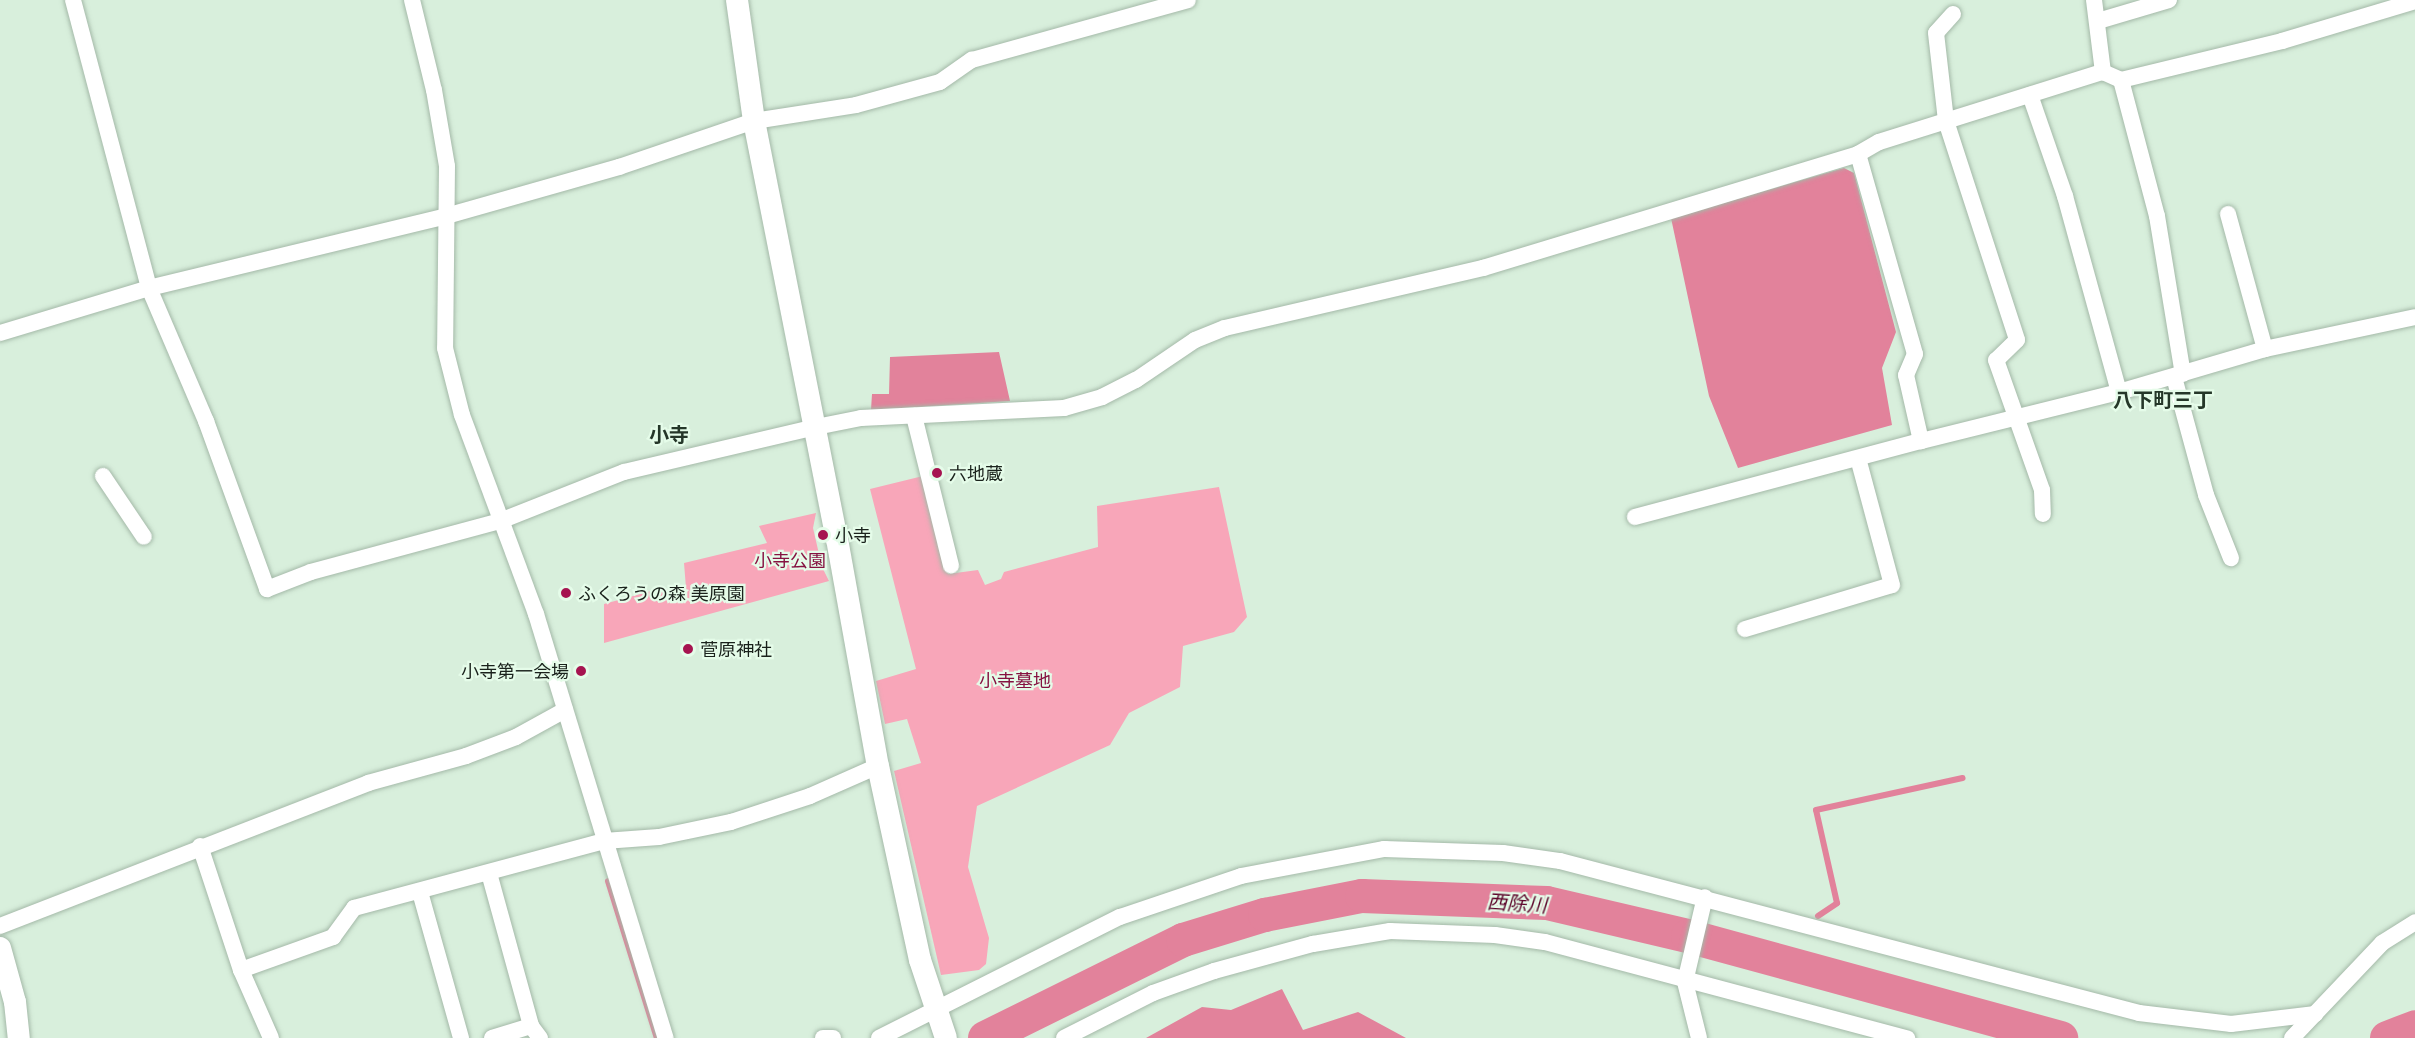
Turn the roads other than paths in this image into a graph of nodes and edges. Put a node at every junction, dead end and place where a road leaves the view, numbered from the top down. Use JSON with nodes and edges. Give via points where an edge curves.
{"nodes":[{"id":1,"x":73,"y":0,"type":"edge"},
{"id":2,"x":412,"y":0,"type":"edge"},
{"id":3,"x":737,"y":0,"type":"edge"},
{"id":4,"x":1188,"y":0,"type":"edge"},
{"id":5,"x":2094,"y":0,"type":"edge"},
{"id":6,"x":2169,"y":0,"type":"edge"},
{"id":7,"x":2414,"y":1,"type":"edge"},
{"id":8,"x":1953,"y":14,"type":"dead end"},
{"id":9,"x":2098,"y":21,"type":"junction"},
{"id":10,"x":2103,"y":72,"type":"junction"},
{"id":11,"x":2121,"y":80,"type":"junction"},
{"id":12,"x":2030,"y":95,"type":"junction"},
{"id":13,"x":754,"y":121,"type":"junction"},
{"id":14,"x":1946,"y":121,"type":"junction"},
{"id":15,"x":1858,"y":154,"type":"junction"},
{"id":16,"x":2228,"y":214,"type":"dead end"},
{"id":17,"x":446,"y":216,"type":"junction"},
{"id":18,"x":149,"y":288,"type":"junction"},
{"id":19,"x":2415,"y":316,"type":"edge"},
{"id":20,"x":0,"y":333,"type":"edge"},
{"id":21,"x":2265,"y":349,"type":"junction"},
{"id":22,"x":2179,"y":376,"type":"junction"},
{"id":23,"x":2119,"y":392,"type":"junction"},
{"id":24,"x":914,"y":416,"type":"junction"},
{"id":25,"x":2016,"y":419,"type":"junction"},
{"id":26,"x":816,"y":427,"type":"junction"},
{"id":27,"x":1922,"y":441,"type":"junction"},
{"id":28,"x":1858,"y":458,"type":"junction"},
{"id":29,"x":103,"y":476,"type":"dead end"},
{"id":30,"x":2043,"y":514,"type":"dead end"},
{"id":31,"x":1635,"y":516,"type":"dead end"},
{"id":32,"x":500,"y":521,"type":"junction"},
{"id":33,"x":144,"y":537,"type":"dead end"},
{"id":34,"x":2231,"y":558,"type":"dead end"},
{"id":35,"x":951,"y":565,"type":"dead end"},
{"id":36,"x":1745,"y":629,"type":"dead end"},
{"id":37,"x":565,"y":710,"type":"junction"},
{"id":38,"x":878,"y":766,"type":"junction"},
{"id":39,"x":604,"y":841,"type":"junction"},
{"id":40,"x":200,"y":846,"type":"junction"},
{"id":41,"x":489,"y":873,"type":"junction"},
{"id":42,"x":420,"y":892,"type":"junction"},
{"id":43,"x":1703,"y":904,"type":"junction"},
{"id":44,"x":2415,"y":922,"type":"edge"},
{"id":45,"x":0,"y":926,"type":"edge"},
{"id":46,"x":0,"y":948,"type":"edge"},
{"id":47,"x":241,"y":970,"type":"junction"},
{"id":48,"x":1686,"y":976,"type":"junction"},
{"id":49,"x":8,"y":1005,"type":"edge"},
{"id":50,"x":2315,"y":1014,"type":"junction"},
{"id":51,"x":942,"y":1026,"type":"edge"},
{"id":52,"x":536,"y":1032,"type":"edge"},
{"id":53,"x":2297,"y":1033,"type":"edge"},
{"id":54,"x":19,"y":1038,"type":"edge"},
{"id":55,"x":271,"y":1038,"type":"edge"},
{"id":56,"x":461,"y":1038,"type":"edge"},
{"id":57,"x":492,"y":1038,"type":"edge"},
{"id":58,"x":666,"y":1038,"type":"edge"},
{"id":59,"x":823,"y":1038,"type":"edge"},
{"id":60,"x":833,"y":1038,"type":"edge"},
{"id":61,"x":879,"y":1038,"type":"edge"},
{"id":62,"x":1064,"y":1038,"type":"edge"},
{"id":63,"x":1699,"y":1038,"type":"edge"},
{"id":64,"x":1907,"y":1038,"type":"edge"}],
"edges":[{"from":1,"to":18,"type":"street"},
{"from":2,"to":17,"type":"street","via":[[447,166]]},
{"from":3,"to":13,"type":"street"},
{"from":4,"to":13,"type":"street","via":[[972,60],[940,82],[856,105]]},
{"from":5,"to":9,"type":"street"},
{"from":6,"to":9,"type":"street"},
{"from":7,"to":11,"type":"street","via":[[2282,41]]},
{"from":8,"to":14,"type":"street","via":[[1936,33]]},
{"from":9,"to":10,"type":"street"},
{"from":10,"to":11,"type":"street"},
{"from":10,"to":12,"type":"street"},
{"from":11,"to":22,"type":"street","via":[[2157,216]]},
{"from":12,"to":14,"type":"street"},
{"from":12,"to":23,"type":"street","via":[[2068,207]]},
{"from":13,"to":17,"type":"street","via":[[619,167]]},
{"from":13,"to":26,"type":"street"},
{"from":14,"to":15,"type":"street","via":[[1879,142]]},
{"from":14,"to":25,"type":"street","via":[[2017,340],[1996,360]]},
{"from":15,"to":24,"type":"street","via":[[1483,268],[1225,327],[1195,340],[1128,385],[1064,408]]},
{"from":15,"to":27,"type":"street","via":[[1915,354],[1906,375]]},
{"from":16,"to":21,"type":"street"},
{"from":17,"to":18,"type":"street"},
{"from":17,"to":32,"type":"street","via":[[444,348],[462,415]]},
{"from":18,"to":20,"type":"street"},
{"from":18,"to":32,"type":"street","via":[[206,421],[267,589],[311,572]]},
{"from":19,"to":21,"type":"street"},
{"from":21,"to":22,"type":"street"},
{"from":22,"to":23,"type":"street"},
{"from":22,"to":34,"type":"street","via":[[2206,495]]},
{"from":23,"to":25,"type":"street"},
{"from":24,"to":26,"type":"street","via":[[861,418]]},
{"from":24,"to":35,"type":"street"},
{"from":25,"to":27,"type":"street"},
{"from":25,"to":30,"type":"street","via":[[2042,490]]},
{"from":26,"to":32,"type":"street","via":[[624,472]]},
{"from":26,"to":38,"type":"street"},
{"from":27,"to":28,"type":"street"},
{"from":28,"to":31,"type":"street"},
{"from":28,"to":36,"type":"street","via":[[1892,585]]},
{"from":29,"to":33,"type":"street"},
{"from":32,"to":37,"type":"street","via":[[536,614]]},
{"from":37,"to":39,"type":"street"},
{"from":37,"to":40,"type":"street","via":[[516,737],[466,756],[368,783]]},
{"from":38,"to":39,"type":"street","via":[[810,796],[731,822],[659,837]]},
{"from":38,"to":51,"type":"street","via":[[920,960]]},
{"from":39,"to":41,"type":"street"},
{"from":39,"to":58,"type":"street"},
{"from":40,"to":45,"type":"street"},
{"from":40,"to":47,"type":"street"},
{"from":41,"to":42,"type":"street"},
{"from":41,"to":52,"type":"street"},
{"from":42,"to":47,"type":"street","via":[[354,908],[333,936]]},
{"from":42,"to":56,"type":"street"},
{"from":43,"to":48,"type":"street"},
{"from":43,"to":50,"type":"street","via":[[2139,1013],[2231,1024]]},
{"from":43,"to":51,"type":"street","via":[[1560,861],[1503,853],[1384,849],[1286,866],[1120,917]]},
{"from":44,"to":50,"type":"street","via":[[2382,943]]},
{"from":46,"to":49,"type":"street"},
{"from":47,"to":55,"type":"street"},
{"from":48,"to":62,"type":"street","via":[[1545,942],[1495,935],[1390,931],[1313,944],[1214,971],[1153,993]]},
{"from":48,"to":63,"type":"street"},
{"from":48,"to":64,"type":"street"},
{"from":49,"to":54,"type":"street"},
{"from":50,"to":53,"type":"street"},
{"from":51,"to":61,"type":"street"},
{"from":52,"to":57,"type":"street"},
{"from":59,"to":60,"type":"street"}]}
